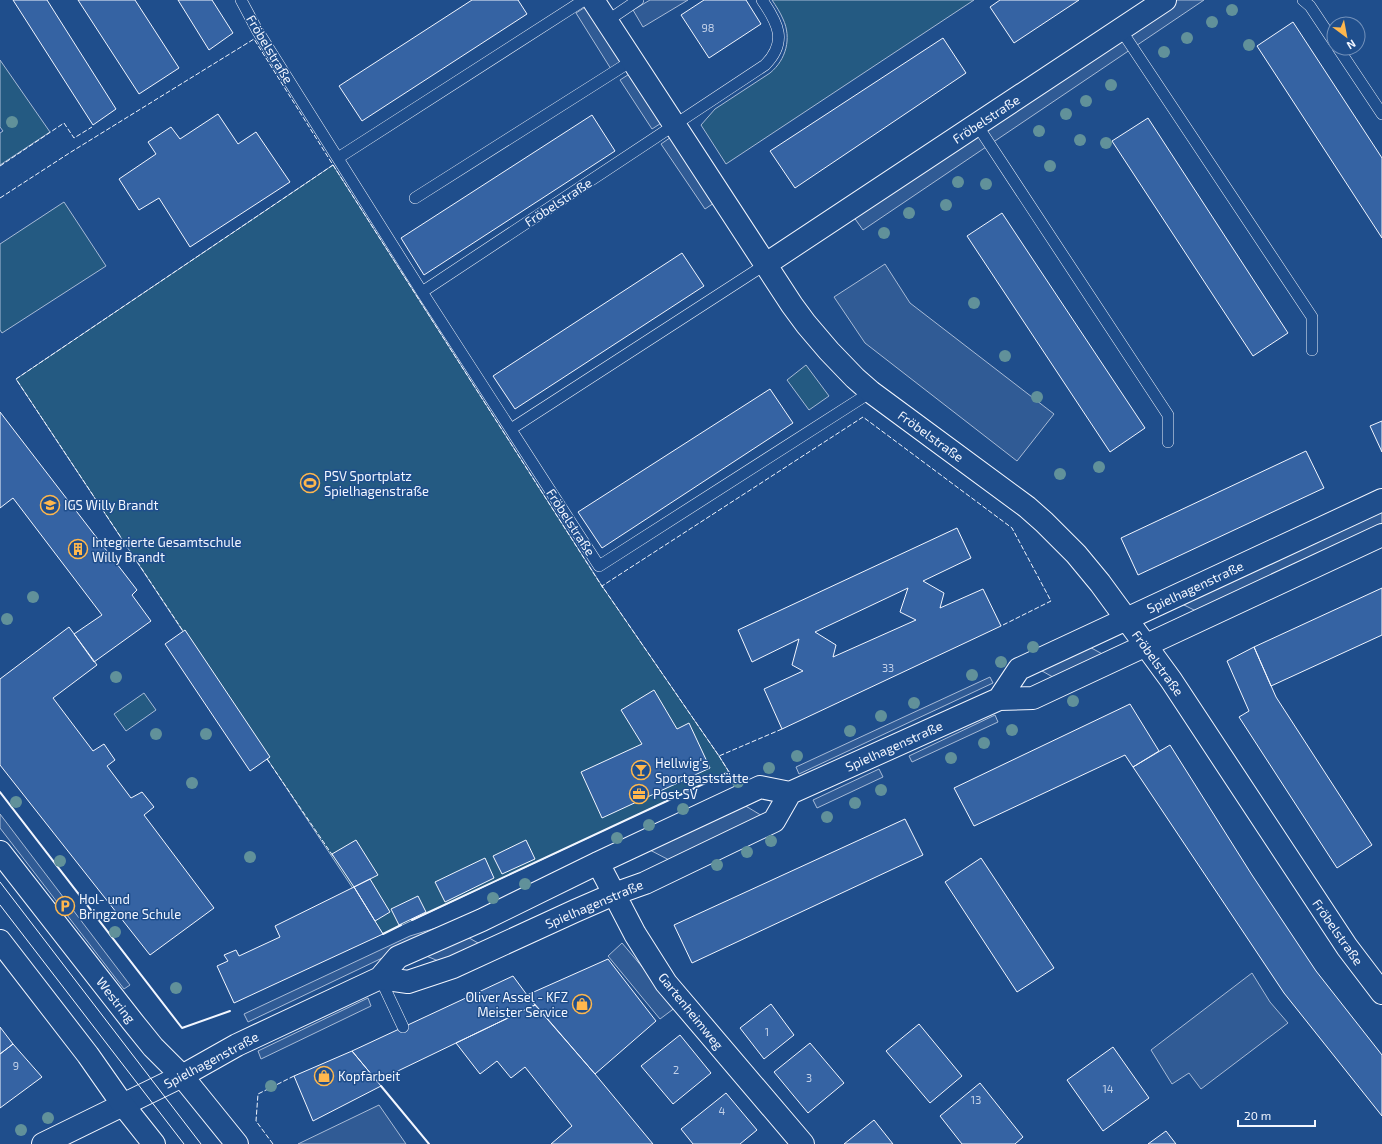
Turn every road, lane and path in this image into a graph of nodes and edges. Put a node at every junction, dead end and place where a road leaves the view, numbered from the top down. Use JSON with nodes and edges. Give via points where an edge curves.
{"nodes":[{"id":1,"x":241,"y":0,"type":"edge"},
{"id":2,"x":584,"y":0,"type":"edge"},
{"id":3,"x":593,"y":0,"type":"edge"},
{"id":4,"x":638,"y":0,"type":"edge"},
{"id":5,"x":762,"y":0,"type":"edge"},
{"id":6,"x":1165,"y":0,"type":"edge"},
{"id":7,"x":1303,"y":0,"type":"edge"},
{"id":8,"x":607,"y":21,"type":"junction"},
{"id":9,"x":1121,"y":30,"type":"junction"},
{"id":10,"x":1326,"y":30,"type":"edge"},
{"id":11,"x":1343,"y":56,"type":"edge"},
{"id":12,"x":633,"y":60,"type":"junction"},
{"id":13,"x":1382,"y":114,"type":"edge"},
{"id":14,"x":675,"y":125,"type":"junction"},
{"id":15,"x":977,"y":125,"type":"junction"},
{"id":16,"x":338,"y":158,"type":"junction"},
{"id":17,"x":415,"y":198,"type":"dead end"},
{"id":18,"x":766,"y":264,"type":"junction"},
{"id":19,"x":422,"y":292,"type":"junction"},
{"id":20,"x":1312,"y":350,"type":"dead end"},
{"id":21,"x":870,"y":392,"type":"junction"},
{"id":22,"x":511,"y":429,"type":"junction"},
{"id":23,"x":1168,"y":442,"type":"dead end"},
{"id":24,"x":1382,"y":500,"type":"edge"},
{"id":25,"x":1382,"y":535,"type":"edge"},
{"id":26,"x":1126,"y":619,"type":"junction"},
{"id":27,"x":1146,"y":646,"type":"junction"},
{"id":28,"x":999,"y":699,"type":"junction"},
{"id":29,"x":790,"y":793,"type":"junction"},
{"id":30,"x":0,"y":852,"type":"edge"},
{"id":31,"x":598,"y":863,"type":"junction"},
{"id":32,"x":614,"y":894,"type":"junction"},
{"id":33,"x":0,"y":941,"type":"edge"},
{"id":34,"x":380,"y":978,"type":"junction"},
{"id":35,"x":1382,"y":993,"type":"edge"},
{"id":36,"x":402,"y":1027,"type":"dead end"},
{"id":37,"x":182,"y":1076,"type":"junction"},
{"id":38,"x":123,"y":1105,"type":"junction"},
{"id":39,"x":43,"y":1144,"type":"edge"},
{"id":40,"x":154,"y":1144,"type":"edge"},
{"id":41,"x":236,"y":1144,"type":"edge"},
{"id":42,"x":803,"y":1144,"type":"edge"}],
"edges":[{"from":1,"to":16,"type":"lane","name":"Fröbelstraße","via":[[257,30]]},
{"from":2,"to":16,"type":"lane"},
{"from":3,"to":8,"type":"street","name":"Fröbelstraße"},
{"from":4,"to":8,"type":"lane"},
{"from":5,"to":14,"type":"lane","name":"Fröbelstraße","via":[[775,20],[778,30],[778,42],[772,56],[762,67]]},
{"from":6,"to":9,"type":"street","name":"Fröbelstraße"},
{"from":7,"to":10,"type":"lane"},
{"from":8,"to":12,"type":"street","name":"Fröbelstraße"},
{"from":9,"to":15,"type":"street","name":"Fröbelstraße"},
{"from":9,"to":20,"type":"lane","via":[[1312,316]]},
{"from":11,"to":13,"type":"lane"},
{"from":12,"to":14,"type":"street","name":"Fröbelstraße"},
{"from":12,"to":17,"type":"lane"},
{"from":14,"to":18,"type":"street","name":"Fröbelstraße"},
{"from":14,"to":19,"type":"lane","name":"Fröbelstraße"},
{"from":15,"to":18,"type":"street","name":"Fröbelstraße"},
{"from":15,"to":23,"type":"lane","via":[[1168,414]]},
{"from":16,"to":19,"type":"lane","name":"Fröbelstraße"},
{"from":18,"to":21,"type":"street","name":"Fröbelstraße","via":[[817,338]]},
{"from":18,"to":22,"type":"lane","name":"Fröbelstraße"},
{"from":19,"to":22,"type":"lane","name":"Fröbelstraße"},
{"from":21,"to":22,"type":"lane","name":"Fröbelstraße","via":[[599,566]]},
{"from":21,"to":26,"type":"street","name":"Fröbelstraße","via":[[1044,522],[1080,559]]},
{"from":24,"to":26,"type":"street","name":"Spielhagenstraße"},
{"from":25,"to":27,"type":"street","name":"Spielhagenstraße"},
{"from":26,"to":27,"type":"street","name":"Fröbelstraße"},
{"from":26,"to":28,"type":"street","name":"Spielhagenstraße","via":[[1019,669]]},
{"from":27,"to":28,"type":"street","name":"Spielhagenstraße","via":[[1033,698]]},
{"from":27,"to":35,"type":"street","name":"Fröbelstraße","via":[[1172,680],[1347,947]]},
{"from":28,"to":29,"type":"street","name":"Spielhagenstraße"},
{"from":29,"to":31,"type":"street","name":"Spielhagenstraße","via":[[760,788]]},
{"from":29,"to":32,"type":"street","name":"Spielhagenstraße","via":[[774,821],[645,883]]},
{"from":30,"to":37,"type":"street","name":"Westring","via":[[153,1047]]},
{"from":31,"to":32,"type":"street","name":"Gartenheimweg"},
{"from":31,"to":34,"type":"street","name":"Spielhagenstraße","via":[[482,920],[398,957]]},
{"from":32,"to":34,"type":"street","name":"Spielhagenstraße","via":[[453,967],[408,982]]},
{"from":32,"to":42,"type":"street","name":"Gartenheimweg","via":[[666,983]]},
{"from":33,"to":38,"type":"street"},
{"from":34,"to":36,"type":"lane"},
{"from":34,"to":37,"type":"street","name":"Spielhagenstraße","via":[[237,1045]]},
{"from":37,"to":38,"type":"street","name":"Spielhagenstraße"},
{"from":37,"to":41,"type":"street","name":"Westring"},
{"from":38,"to":39,"type":"street","name":"Spielhagenstraße"},
{"from":38,"to":40,"type":"street"}]}
